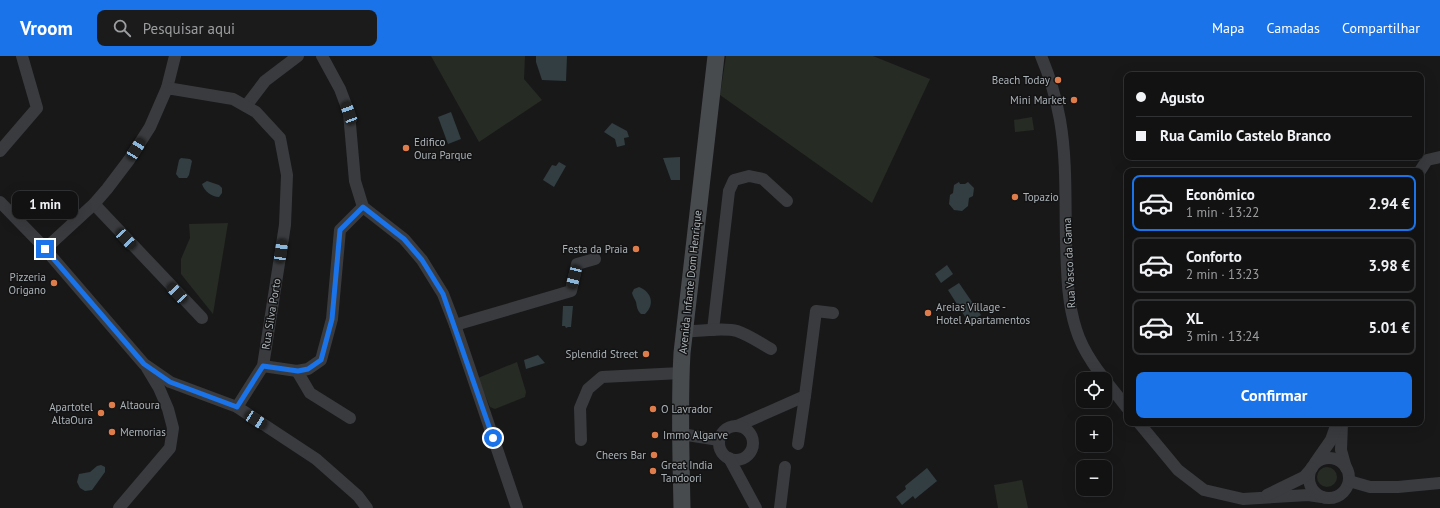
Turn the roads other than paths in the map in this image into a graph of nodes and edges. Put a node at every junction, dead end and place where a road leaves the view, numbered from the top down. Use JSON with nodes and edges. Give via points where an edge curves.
{"nodes":[{"id":1,"x":22,"y":56,"type":"edge"},
{"id":2,"x":175,"y":56,"type":"edge"},
{"id":3,"x":298,"y":56,"type":"edge"},
{"id":4,"x":322,"y":56,"type":"edge"},
{"id":5,"x":716,"y":56,"type":"edge"},
{"id":6,"x":1041,"y":56,"type":"edge"},
{"id":7,"x":167,"y":88,"type":"junction"},
{"id":8,"x":246,"y":106,"type":"junction"},
{"id":9,"x":0,"y":150,"type":"edge"},
{"id":10,"x":1440,"y":157,"type":"edge"},
{"id":11,"x":1422,"y":168,"type":"edge"},
{"id":12,"x":787,"y":201,"type":"dead end"},
{"id":13,"x":0,"y":202,"type":"edge"},
{"id":14,"x":94,"y":204,"type":"junction"},
{"id":15,"x":363,"y":207,"type":"junction"},
{"id":16,"x":45,"y":249,"type":"junction"},
{"id":17,"x":594,"y":259,"type":"dead end"},
{"id":18,"x":833,"y":313,"type":"dead end"},
{"id":19,"x":202,"y":318,"type":"dead end"},
{"id":20,"x":455,"y":325,"type":"junction"},
{"id":21,"x":713,"y":330,"type":"junction"},
{"id":22,"x":684,"y":332,"type":"junction"},
{"id":23,"x":770,"y":349,"type":"dead end"},
{"id":24,"x":144,"y":364,"type":"junction"},
{"id":25,"x":263,"y":366,"type":"junction"},
{"id":26,"x":298,"y":371,"type":"junction"},
{"id":27,"x":681,"y":373,"type":"junction"},
{"id":28,"x":183,"y":388,"type":"junction"},
{"id":29,"x":805,"y":396,"type":"junction"},
{"id":30,"x":1124,"y":404,"type":"edge"},
{"id":31,"x":237,"y":407,"type":"junction"},
{"id":32,"x":168,"y":409,"type":"junction"},
{"id":33,"x":350,"y":418,"type":"dead end"},
{"id":34,"x":737,"y":426,"type":"junction"},
{"id":35,"x":1141,"y":426,"type":"edge"},
{"id":36,"x":1336,"y":426,"type":"edge"},
{"id":37,"x":1342,"y":426,"type":"edge"},
{"id":38,"x":681,"y":434,"type":"junction"},
{"id":39,"x":581,"y":440,"type":"dead end"},
{"id":40,"x":719,"y":440,"type":"junction"},
{"id":41,"x":798,"y":444,"type":"dead end"},
{"id":42,"x":729,"y":458,"type":"junction"},
{"id":43,"x":1313,"y":466,"type":"junction"},
{"id":44,"x":785,"y":467,"type":"dead end"},
{"id":45,"x":1346,"y":468,"type":"junction"},
{"id":46,"x":1349,"y":481,"type":"junction"},
{"id":47,"x":1440,"y":483,"type":"edge"},
{"id":48,"x":1260,"y":498,"type":"junction"},
{"id":49,"x":1322,"y":498,"type":"junction"},
{"id":50,"x":119,"y":508,"type":"edge"},
{"id":51,"x":367,"y":508,"type":"edge"},
{"id":52,"x":518,"y":508,"type":"edge"},
{"id":53,"x":682,"y":508,"type":"edge"},
{"id":54,"x":756,"y":508,"type":"edge"},
{"id":55,"x":780,"y":508,"type":"edge"}],
"edges":[{"from":1,"to":9,"type":"street","via":[[37,108]]},
{"from":2,"to":7,"type":"street"},
{"from":3,"to":8,"type":"street","via":[[265,81]]},
{"from":4,"to":15,"type":"street","via":[[340,89],[349,113],[355,181]]},
{"from":5,"to":22,"type":"street","name":"Avenida Infante Dom Henrique"},
{"from":6,"to":30,"type":"street","name":"Rua Vasco da Gama","via":[[1050,79],[1060,120],[1071,312],[1086,353]]},
{"from":7,"to":8,"type":"street","name":"Rua Silva Porto","via":[[233,99]]},
{"from":7,"to":14,"type":"street","via":[[150,126],[129,160]]},
{"from":8,"to":25,"type":"street","name":"Rua Silva Porto","via":[[256,112],[280,138],[287,175],[285,225]]},
{"from":10,"to":11,"type":"street","via":[[1427,160]]},
{"from":12,"to":21,"type":"street","via":[[763,180],[749,176],[734,180],[729,191]]},
{"from":13,"to":16,"type":"street"},
{"from":14,"to":16,"type":"street"},
{"from":14,"to":19,"type":"street"},
{"from":15,"to":20,"type":"street","via":[[404,239],[422,260],[443,294]]},
{"from":15,"to":26,"type":"street","via":[[340,230],[332,319],[321,360],[308,369]]},
{"from":16,"to":24,"type":"street"},
{"from":17,"to":20,"type":"street","via":[[578,264],[571,290]]},
{"from":18,"to":29,"type":"street","via":[[816,311]]},
{"from":20,"to":52,"type":"street"},
{"from":21,"to":22,"type":"street"},
{"from":21,"to":23,"type":"street","via":[[736,331]]},
{"from":22,"to":27,"type":"street","name":"Avenida Infante Dom Henrique"},
{"from":24,"to":28,"type":"street"},
{"from":24,"to":32,"type":"street"},
{"from":25,"to":26,"type":"street"},
{"from":25,"to":31,"type":"street","name":"Rua Silva Porto"},
{"from":26,"to":33,"type":"street","via":[[310,393]]},
{"from":27,"to":38,"type":"street","name":"Avenida Infante Dom Henrique"},
{"from":27,"to":39,"type":"street","via":[[602,377],[588,389],[580,408]]},
{"from":28,"to":31,"type":"street"},
{"from":28,"to":32,"type":"street","via":[[173,391],[168,397]]},
{"from":29,"to":34,"type":"street"},
{"from":29,"to":41,"type":"street"},
{"from":31,"to":51,"type":"street","via":[[316,459],[358,496]]},
{"from":32,"to":50,"type":"street","via":[[173,428],[170,448]]},
{"from":34,"to":40,"type":"street","via":[[730,426],[723,431]]},
{"from":34,"to":42,"type":"street","via":[[748,431],[753,444],[745,457],[737,460]]},
{"from":35,"to":48,"type":"street","via":[[1178,470],[1204,490],[1242,499]]},
{"from":36,"to":43,"type":"street","via":[[1331,440]]},
{"from":37,"to":45,"type":"street","via":[[1341,450]]},
{"from":38,"to":40,"type":"street"},
{"from":38,"to":53,"type":"street","name":"Avenida Infante Dom Henrique"},
{"from":40,"to":42,"type":"street","via":[[723,455]]},
{"from":42,"to":54,"type":"street"},
{"from":43,"to":45,"type":"street","via":[[1321,460],[1334,459]]},
{"from":43,"to":48,"type":"street","via":[[1304,477]]},
{"from":43,"to":49,"type":"street","via":[[1309,478],[1310,486]]},
{"from":44,"to":55,"type":"street"},
{"from":45,"to":46,"type":"street"},
{"from":46,"to":47,"type":"street","via":[[1370,487]]},
{"from":46,"to":49,"type":"street","via":[[1346,489],[1338,496]]},
{"from":48,"to":49,"type":"street","via":[[1308,495]]}]}
